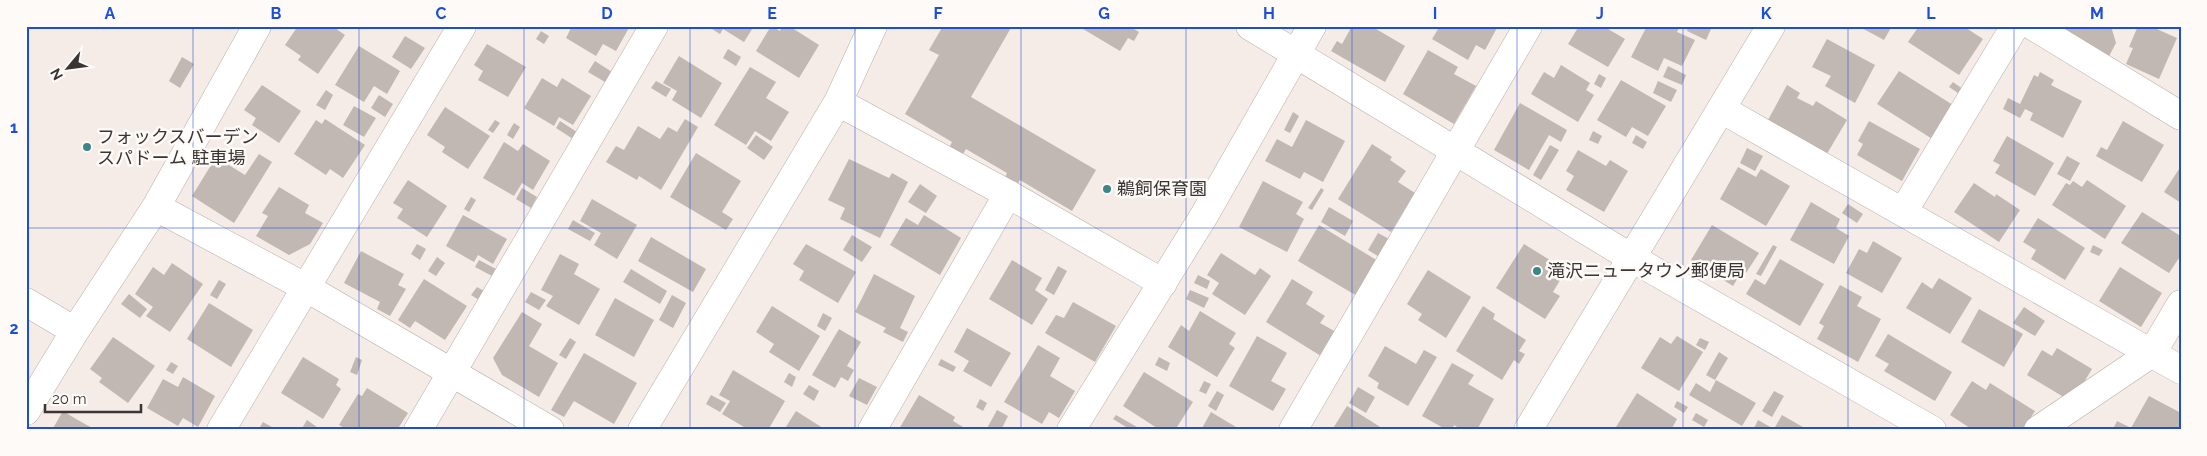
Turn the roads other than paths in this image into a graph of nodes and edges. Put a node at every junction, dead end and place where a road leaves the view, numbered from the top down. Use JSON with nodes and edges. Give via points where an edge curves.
{"nodes":[{"id":1,"x":462,"y":26,"type":"edge"},
{"id":2,"x":654,"y":26,"type":"edge"},
{"id":3,"x":873,"y":26,"type":"edge"},
{"id":4,"x":1250,"y":26,"type":"edge"},
{"id":5,"x":1312,"y":26,"type":"edge"},
{"id":6,"x":1528,"y":26,"type":"edge"},
{"id":7,"x":1771,"y":26,"type":"edge"},
{"id":8,"x":2015,"y":26,"type":"edge"},
{"id":9,"x":2033,"y":26,"type":"edge"},
{"id":10,"x":246,"y":30,"type":"edge"},
{"id":11,"x":1295,"y":54,"type":"junction"},
{"id":12,"x":838,"y":102,"type":"junction"},
{"id":13,"x":1721,"y":109,"type":"junction"},
{"id":14,"x":2178,"y":109,"type":"edge"},
{"id":15,"x":1456,"y":152,"type":"junction"},
{"id":16,"x":1008,"y":194,"type":"junction"},
{"id":17,"x":156,"y":207,"type":"junction"},
{"id":18,"x":1903,"y":212,"type":"junction"},
{"id":19,"x":1630,"y":257,"type":"junction"},
{"id":20,"x":1163,"y":282,"type":"junction"},
{"id":21,"x":305,"y":287,"type":"junction"},
{"id":22,"x":26,"y":302,"type":"edge"},
{"id":23,"x":2181,"y":304,"type":"edge"},
{"id":24,"x":74,"y":330,"type":"junction"},
{"id":25,"x":2152,"y":354,"type":"junction"},
{"id":26,"x":2181,"y":370,"type":"edge"},
{"id":27,"x":452,"y":372,"type":"junction"},
{"id":28,"x":26,"y":411,"type":"edge"},
{"id":29,"x":221,"y":430,"type":"edge"},
{"id":30,"x":418,"y":430,"type":"edge"},
{"id":31,"x":550,"y":430,"type":"edge"},
{"id":32,"x":642,"y":430,"type":"edge"},
{"id":33,"x":872,"y":430,"type":"edge"},
{"id":34,"x":1071,"y":430,"type":"edge"},
{"id":35,"x":1292,"y":430,"type":"edge"},
{"id":36,"x":1528,"y":430,"type":"edge"},
{"id":37,"x":1932,"y":430,"type":"edge"},
{"id":38,"x":2038,"y":430,"type":"edge"}],
"edges":[{"from":1,"to":21,"type":"street"},
{"from":2,"to":27,"type":"street"},
{"from":3,"to":12,"type":"street"},
{"from":4,"to":11,"type":"street"},
{"from":5,"to":11,"type":"street"},
{"from":6,"to":15,"type":"street"},
{"from":7,"to":13,"type":"street"},
{"from":8,"to":18,"type":"street"},
{"from":9,"to":14,"type":"street"},
{"from":10,"to":17,"type":"street"},
{"from":11,"to":15,"type":"street"},
{"from":11,"to":20,"type":"street"},
{"from":12,"to":16,"type":"street"},
{"from":12,"to":32,"type":"street"},
{"from":13,"to":18,"type":"street"},
{"from":13,"to":19,"type":"street"},
{"from":15,"to":19,"type":"street"},
{"from":15,"to":35,"type":"street"},
{"from":16,"to":20,"type":"street"},
{"from":16,"to":33,"type":"street"},
{"from":17,"to":21,"type":"street"},
{"from":17,"to":24,"type":"street"},
{"from":18,"to":25,"type":"street"},
{"from":19,"to":36,"type":"street"},
{"from":19,"to":37,"type":"street"},
{"from":20,"to":34,"type":"street"},
{"from":21,"to":27,"type":"street"},
{"from":21,"to":29,"type":"street"},
{"from":22,"to":24,"type":"street"},
{"from":23,"to":25,"type":"street"},
{"from":24,"to":28,"type":"street"},
{"from":25,"to":26,"type":"street"},
{"from":25,"to":38,"type":"street"},
{"from":27,"to":30,"type":"street"},
{"from":27,"to":31,"type":"street"}]}
